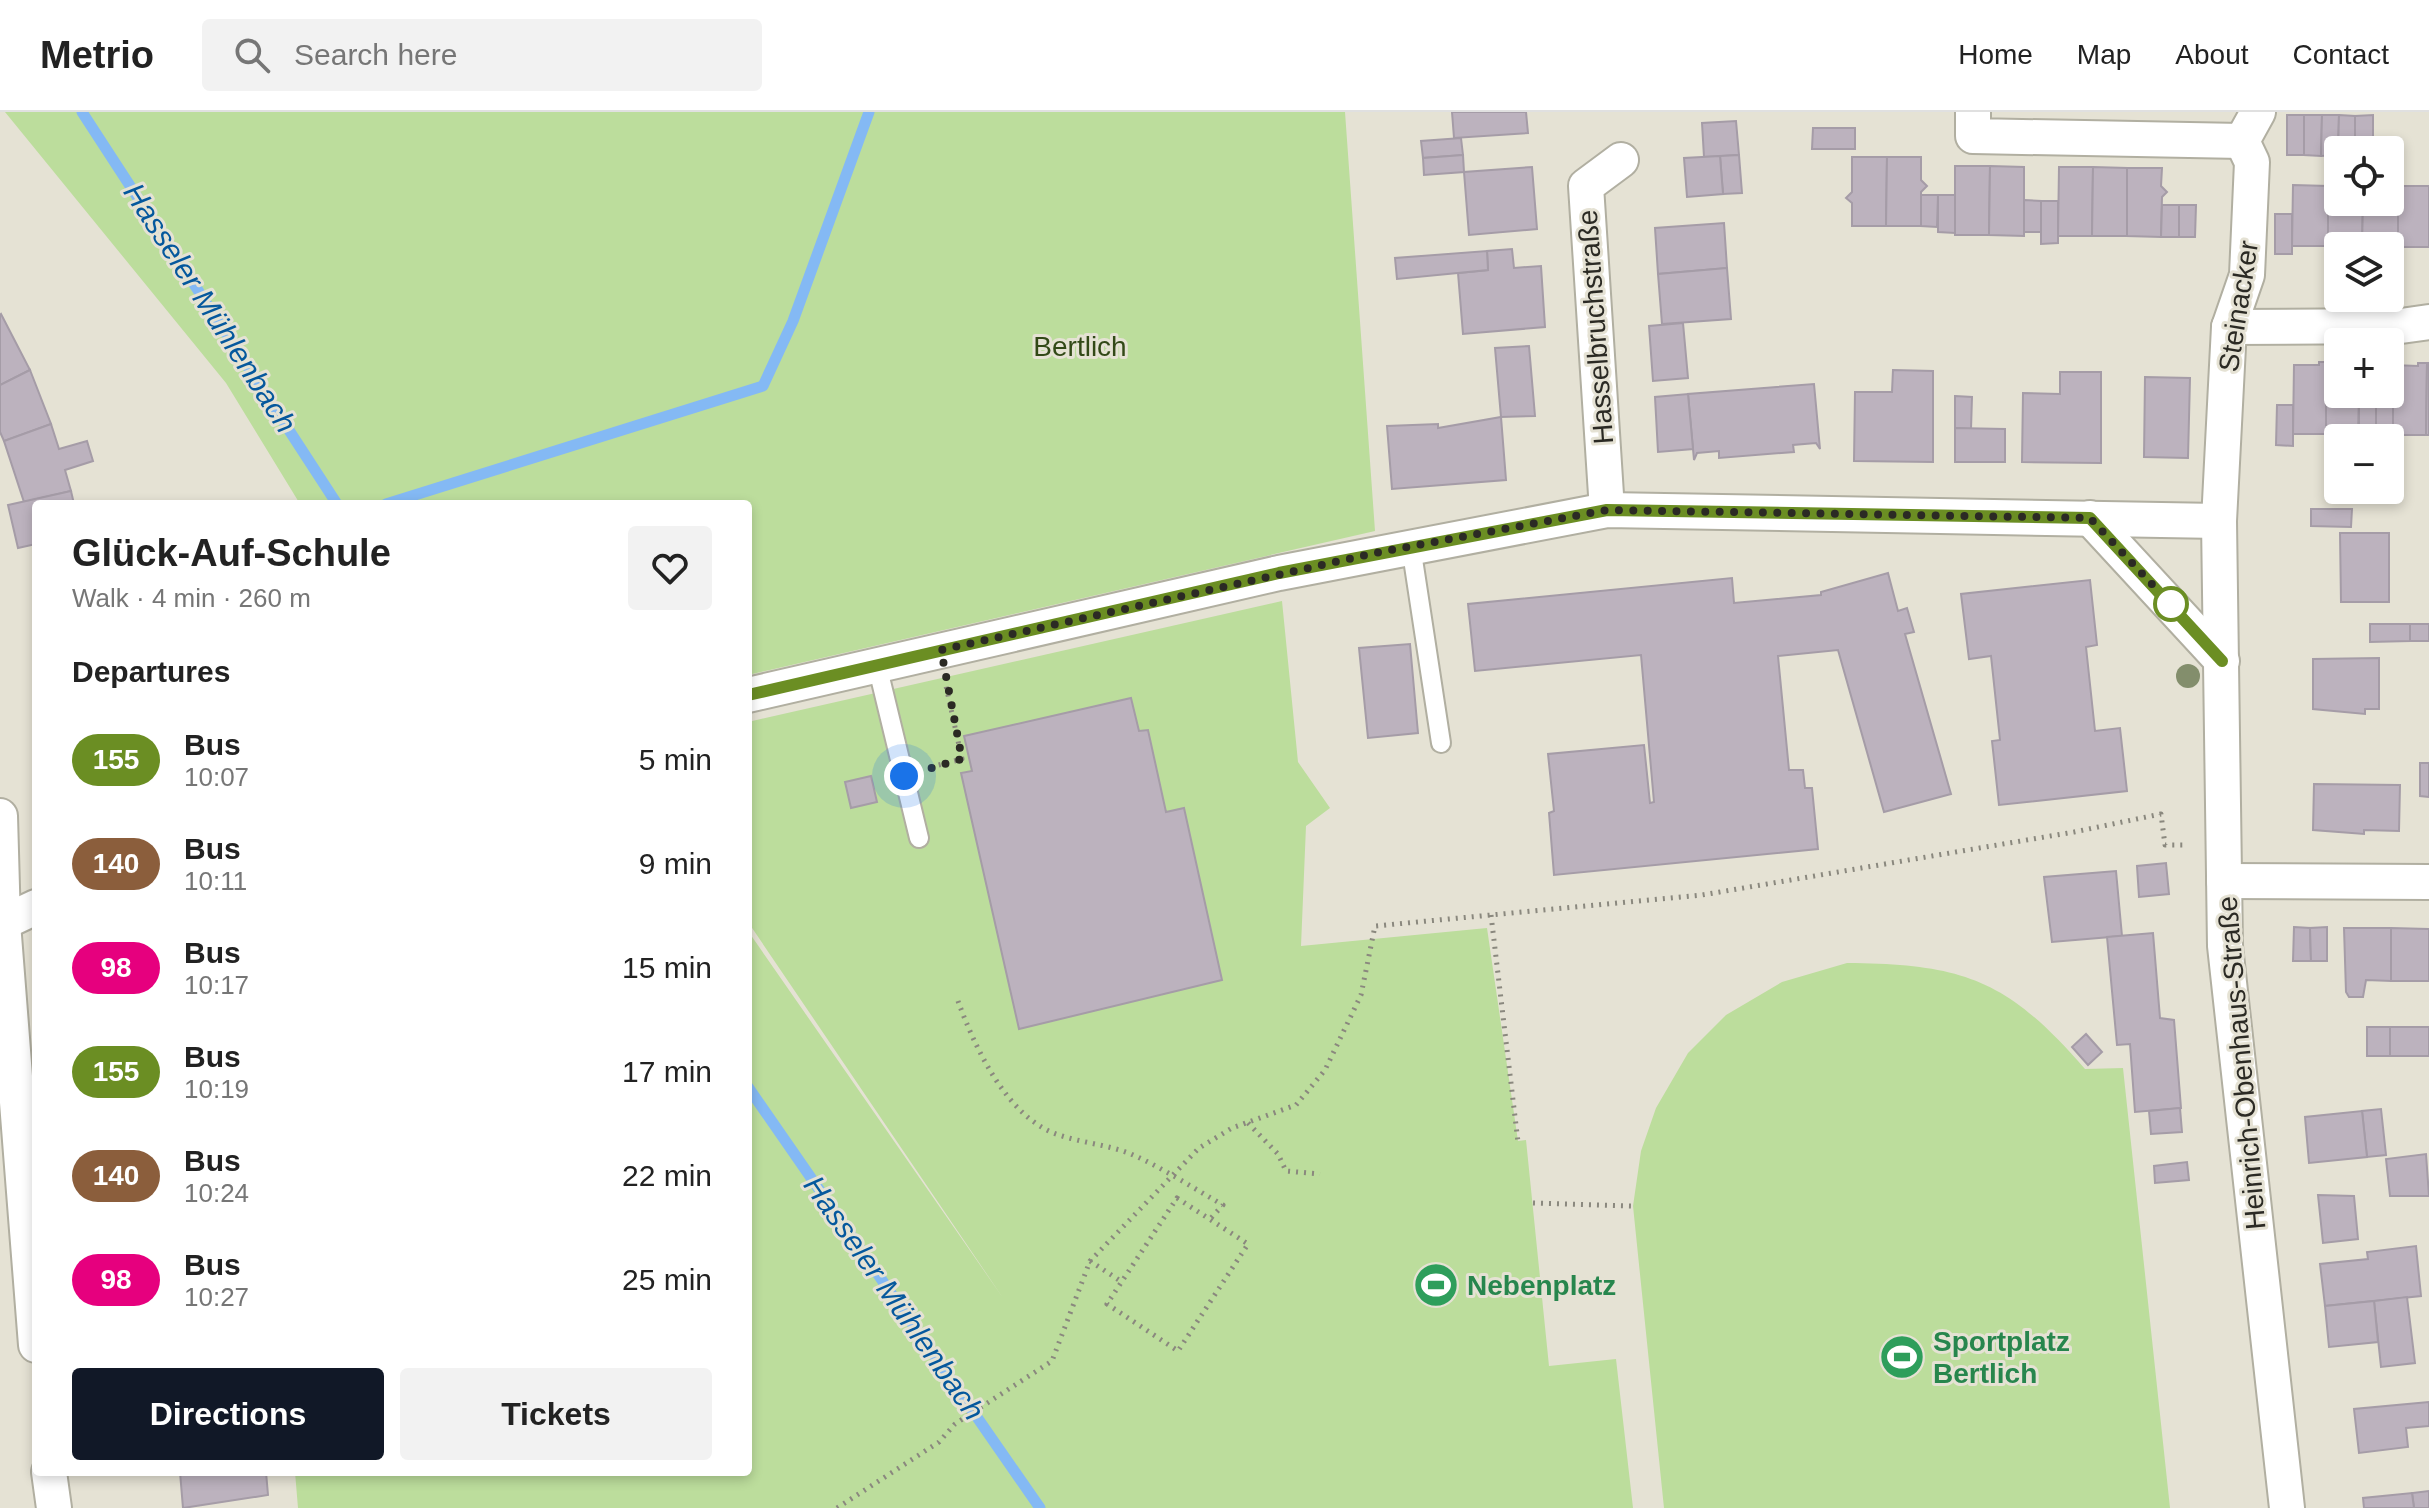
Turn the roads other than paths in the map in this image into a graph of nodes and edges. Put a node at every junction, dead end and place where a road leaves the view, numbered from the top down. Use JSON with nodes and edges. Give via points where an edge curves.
{"nodes":[{"id":1,"x":1973,"y":112,"type":"edge"},
{"id":2,"x":2250,"y":127,"type":"edge"},
{"id":3,"x":1621,"y":160,"type":"dead end"},
{"id":4,"x":2429,"y":322,"type":"edge"},
{"id":5,"x":2229,"y":327,"type":"junction"},
{"id":6,"x":1607,"y":510,"type":"junction"},
{"id":7,"x":2090,"y":518,"type":"junction"},
{"id":8,"x":2219,"y":521,"type":"junction"},
{"id":9,"x":1411,"y":546,"type":"junction"},
{"id":10,"x":2222,"y":661,"type":"junction"},
{"id":11,"x":877,"y":665,"type":"junction"},
{"id":12,"x":752,"y":694,"type":"edge"},
{"id":13,"x":1441,"y":743,"type":"dead end"},
{"id":14,"x":0,"y":816,"type":"edge"},
{"id":15,"x":919,"y":838,"type":"dead end"},
{"id":16,"x":2224,"y":881,"type":"junction"},
{"id":17,"x":2429,"y":882,"type":"edge"},
{"id":18,"x":32,"y":909,"type":"edge"},
{"id":19,"x":2,"y":923,"type":"edge"},
{"id":20,"x":32,"y":1295,"type":"edge"},
{"id":21,"x":50,"y":1476,"type":"edge"},
{"id":22,"x":54,"y":1508,"type":"edge"},
{"id":23,"x":2287,"y":1508,"type":"edge"}],
"edges":[{"from":1,"to":2,"type":"street","name":"Steinacker","via":[[1973,136]]},
{"from":2,"to":5,"type":"street","name":"Steinacker","via":[[2247,275]]},
{"from":3,"to":6,"type":"street","name":"Hasselbruchstraße","via":[[1586,186]]},
{"from":4,"to":5,"type":"street"},
{"from":5,"to":8,"type":"street","name":"Steinacker"},
{"from":6,"to":7,"type":"street"},
{"from":6,"to":9,"type":"street"},
{"from":7,"to":8,"type":"street"},
{"from":7,"to":10,"type":"street"},
{"from":8,"to":10,"type":"street","name":"Heinrich-Obenhaus-Straße"},
{"from":9,"to":11,"type":"street"},
{"from":9,"to":13,"type":"lane"},
{"from":10,"to":16,"type":"street","name":"Heinrich-Obenhaus-Straße"},
{"from":11,"to":12,"type":"street"},
{"from":11,"to":15,"type":"lane"},
{"from":14,"to":19,"type":"street"},
{"from":16,"to":17,"type":"street"},
{"from":16,"to":23,"type":"street","name":"Heinrich-Obenhaus-Straße","via":[[2225,946]]},
{"from":18,"to":19,"type":"street"},
{"from":19,"to":20,"type":"street"},
{"from":21,"to":22,"type":"street"}]}
